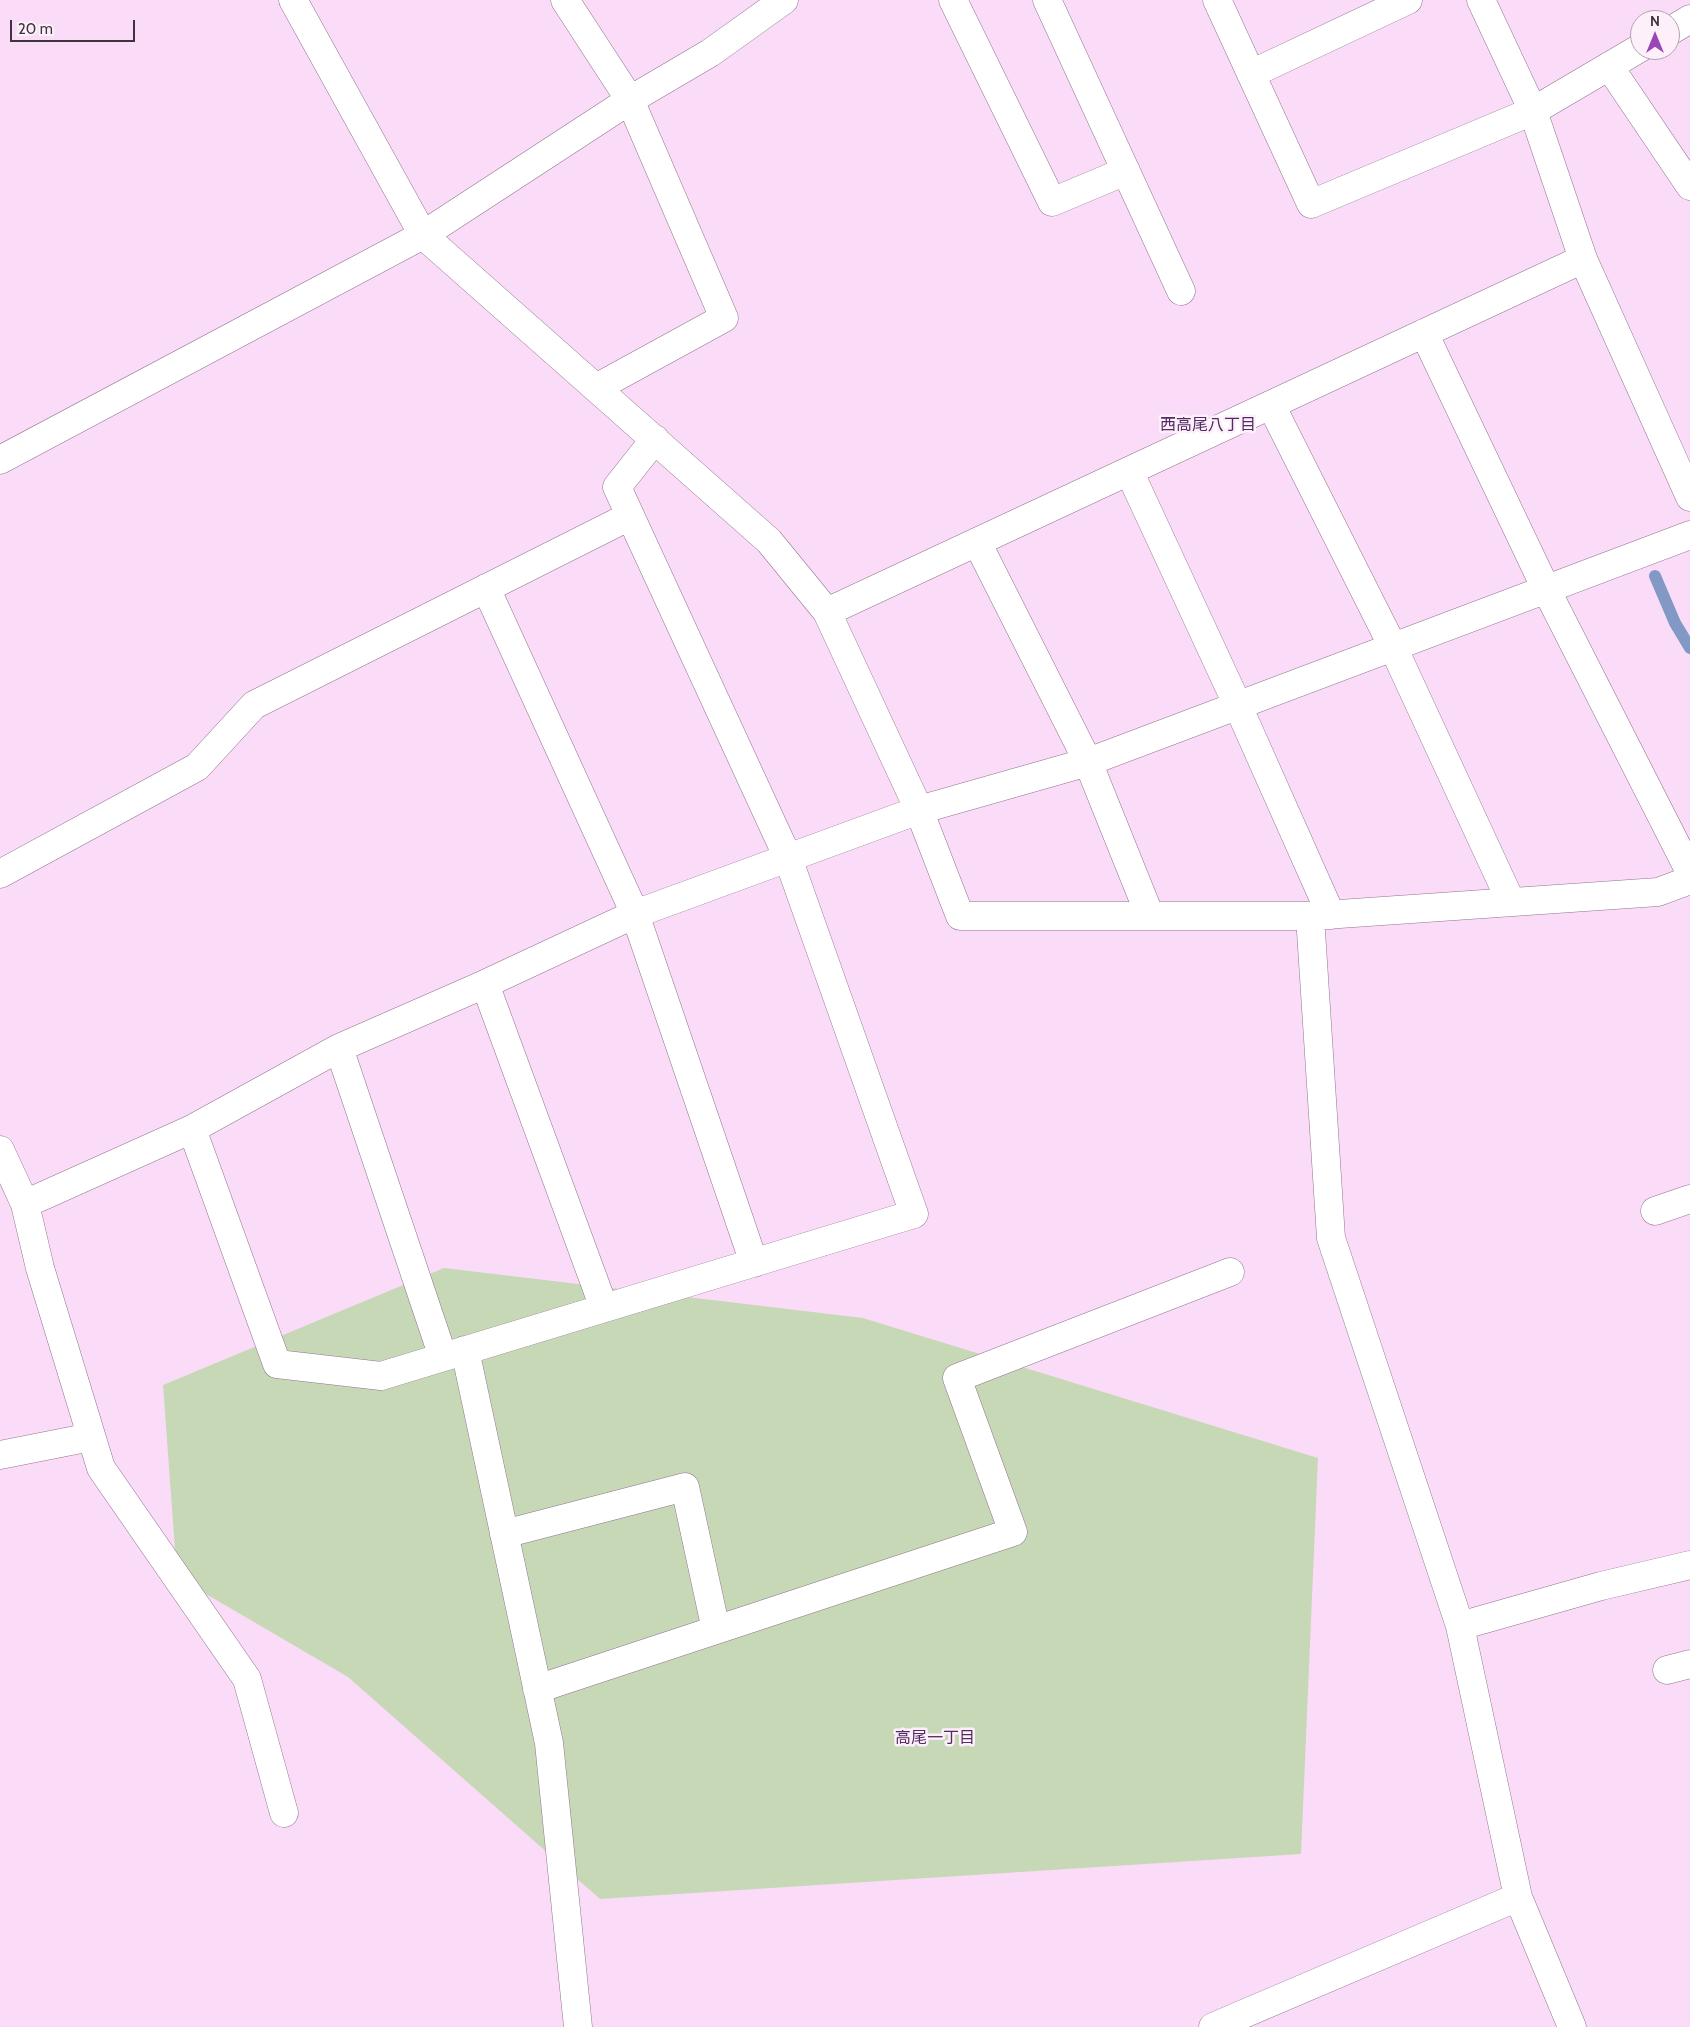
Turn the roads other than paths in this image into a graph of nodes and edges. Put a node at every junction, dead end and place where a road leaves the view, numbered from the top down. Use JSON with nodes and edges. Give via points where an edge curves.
{"nodes":[{"id":1,"x":293,"y":0,"type":"edge"},
{"id":2,"x":565,"y":0,"type":"edge"},
{"id":3,"x":784,"y":0,"type":"edge"},
{"id":4,"x":953,"y":0,"type":"edge"},
{"id":5,"x":1047,"y":0,"type":"edge"},
{"id":6,"x":1217,"y":0,"type":"edge"},
{"id":7,"x":1408,"y":0,"type":"edge"},
{"id":8,"x":1480,"y":0,"type":"edge"},
{"id":9,"x":1630,"y":54,"type":"edge"},
{"id":10,"x":1609,"y":66,"type":"junction"},
{"id":11,"x":1251,"y":74,"type":"junction"},
{"id":12,"x":630,"y":100,"type":"junction"},
{"id":13,"x":1533,"y":111,"type":"junction"},
{"id":14,"x":1126,"y":171,"type":"junction"},
{"id":15,"x":1690,"y":186,"type":"edge"},
{"id":16,"x":423,"y":235,"type":"junction"},
{"id":17,"x":1583,"y":259,"type":"junction"},
{"id":18,"x":1181,"y":291,"type":"dead end"},
{"id":19,"x":1424,"y":333,"type":"junction"},
{"id":20,"x":596,"y":388,"type":"junction"},
{"id":21,"x":1271,"y":405,"type":"junction"},
{"id":22,"x":655,"y":439,"type":"junction"},
{"id":23,"x":0,"y":460,"type":"edge"},
{"id":24,"x":1129,"y":471,"type":"junction"},
{"id":25,"x":1690,"y":497,"type":"edge"},
{"id":26,"x":630,"y":516,"type":"junction"},
{"id":27,"x":1690,"y":535,"type":"edge"},
{"id":28,"x":977,"y":542,"type":"junction"},
{"id":29,"x":486,"y":588,"type":"junction"},
{"id":30,"x":1546,"y":589,"type":"junction"},
{"id":31,"x":827,"y":612,"type":"junction"},
{"id":32,"x":1393,"y":647,"type":"junction"},
{"id":33,"x":1238,"y":706,"type":"junction"},
{"id":34,"x":1088,"y":762,"type":"junction"},
{"id":35,"x":919,"y":810,"type":"junction"},
{"id":36,"x":788,"y":858,"type":"junction"},
{"id":37,"x":1690,"y":872,"type":"edge"},
{"id":38,"x":0,"y":874,"type":"edge"},
{"id":39,"x":1690,"y":880,"type":"edge"},
{"id":40,"x":1511,"y":902,"type":"junction"},
{"id":41,"x":635,"y":914,"type":"junction"},
{"id":42,"x":1150,"y":916,"type":"junction"},
{"id":43,"x":1321,"y":916,"type":"junction"},
{"id":44,"x":485,"y":984,"type":"junction"},
{"id":45,"x":340,"y":1048,"type":"junction"},
{"id":46,"x":192,"y":1129,"type":"junction"},
{"id":47,"x":0,"y":1150,"type":"edge"},
{"id":48,"x":1690,"y":1199,"type":"edge"},
{"id":49,"x":25,"y":1204,"type":"junction"},
{"id":50,"x":1656,"y":1211,"type":"dead end"},
{"id":51,"x":754,"y":1262,"type":"junction"},
{"id":52,"x":1230,"y":1272,"type":"dead end"},
{"id":53,"x":604,"y":1308,"type":"junction"},
{"id":54,"x":454,"y":1353,"type":"junction"},
{"id":55,"x":91,"y":1437,"type":"junction"},
{"id":56,"x":0,"y":1455,"type":"edge"},
{"id":57,"x":504,"y":1534,"type":"junction"},
{"id":58,"x":1690,"y":1565,"type":"edge"},
{"id":59,"x":1460,"y":1626,"type":"junction"},
{"id":60,"x":716,"y":1630,"type":"junction"},
{"id":61,"x":537,"y":1689,"type":"junction"},
{"id":62,"x":284,"y":1813,"type":"dead end"},
{"id":63,"x":1518,"y":1897,"type":"junction"},
{"id":64,"x":578,"y":2027,"type":"edge"},
{"id":65,"x":1213,"y":2027,"type":"edge"},
{"id":66,"x":1572,"y":2027,"type":"edge"}],
"edges":[{"from":1,"to":16,"type":"street"},
{"from":2,"to":12,"type":"street"},
{"from":3,"to":12,"type":"street","via":[[710,53]]},
{"from":4,"to":14,"type":"street","via":[[1052,202]]},
{"from":5,"to":14,"type":"street"},
{"from":6,"to":11,"type":"street"},
{"from":7,"to":11,"type":"street"},
{"from":8,"to":13,"type":"street"},
{"from":9,"to":10,"type":"street"},
{"from":10,"to":13,"type":"street"},
{"from":10,"to":15,"type":"street"},
{"from":11,"to":13,"type":"street","via":[[1311,204]]},
{"from":12,"to":16,"type":"street"},
{"from":12,"to":20,"type":"street","via":[[724,318]]},
{"from":13,"to":17,"type":"street"},
{"from":14,"to":18,"type":"street"},
{"from":16,"to":20,"type":"street"},
{"from":16,"to":23,"type":"street"},
{"from":17,"to":19,"type":"street"},
{"from":17,"to":25,"type":"street"},
{"from":19,"to":21,"type":"street"},
{"from":19,"to":30,"type":"street"},
{"from":20,"to":22,"type":"street"},
{"from":21,"to":24,"type":"street"},
{"from":21,"to":32,"type":"street"},
{"from":22,"to":26,"type":"street","via":[[617,487]]},
{"from":22,"to":31,"type":"street","via":[[769,540]]},
{"from":24,"to":28,"type":"street"},
{"from":24,"to":33,"type":"street"},
{"from":26,"to":29,"type":"street"},
{"from":26,"to":36,"type":"street"},
{"from":27,"to":30,"type":"street"},
{"from":28,"to":31,"type":"street"},
{"from":28,"to":34,"type":"street"},
{"from":29,"to":38,"type":"street","via":[[254,705],[197,767]]},
{"from":29,"to":41,"type":"street"},
{"from":30,"to":32,"type":"street"},
{"from":30,"to":37,"type":"street"},
{"from":31,"to":35,"type":"street"},
{"from":32,"to":33,"type":"street"},
{"from":32,"to":40,"type":"street"},
{"from":33,"to":34,"type":"street"},
{"from":33,"to":43,"type":"street"},
{"from":34,"to":35,"type":"street"},
{"from":34,"to":42,"type":"street"},
{"from":35,"to":36,"type":"street"},
{"from":35,"to":42,"type":"street","via":[[960,916]]},
{"from":36,"to":41,"type":"street"},
{"from":36,"to":51,"type":"street","via":[[914,1214]]},
{"from":39,"to":40,"type":"street","via":[[1658,892]]},
{"from":40,"to":43,"type":"street"},
{"from":41,"to":44,"type":"street"},
{"from":41,"to":51,"type":"street"},
{"from":42,"to":43,"type":"street"},
{"from":43,"to":59,"type":"street","via":[[1331,1238]]},
{"from":44,"to":45,"type":"street"},
{"from":44,"to":53,"type":"street"},
{"from":45,"to":46,"type":"street"},
{"from":45,"to":54,"type":"street"},
{"from":46,"to":49,"type":"street"},
{"from":46,"to":54,"type":"street","via":[[278,1364],[381,1376]]},
{"from":47,"to":49,"type":"street"},
{"from":48,"to":50,"type":"street"},
{"from":49,"to":55,"type":"street","via":[[40,1268]]},
{"from":51,"to":53,"type":"street"},
{"from":52,"to":60,"type":"street","via":[[958,1378],[1013,1532]]},
{"from":53,"to":54,"type":"street"},
{"from":54,"to":57,"type":"street"},
{"from":55,"to":56,"type":"street"},
{"from":55,"to":62,"type":"street","via":[[101,1468],[247,1679]]},
{"from":57,"to":60,"type":"street","via":[[685,1487]]},
{"from":57,"to":61,"type":"street"},
{"from":58,"to":59,"type":"street","via":[[1601,1586]]},
{"from":59,"to":63,"type":"street"},
{"from":60,"to":61,"type":"street"},
{"from":61,"to":64,"type":"street","via":[[549,1743]]},
{"from":63,"to":65,"type":"street"},
{"from":63,"to":66,"type":"street"}]}
